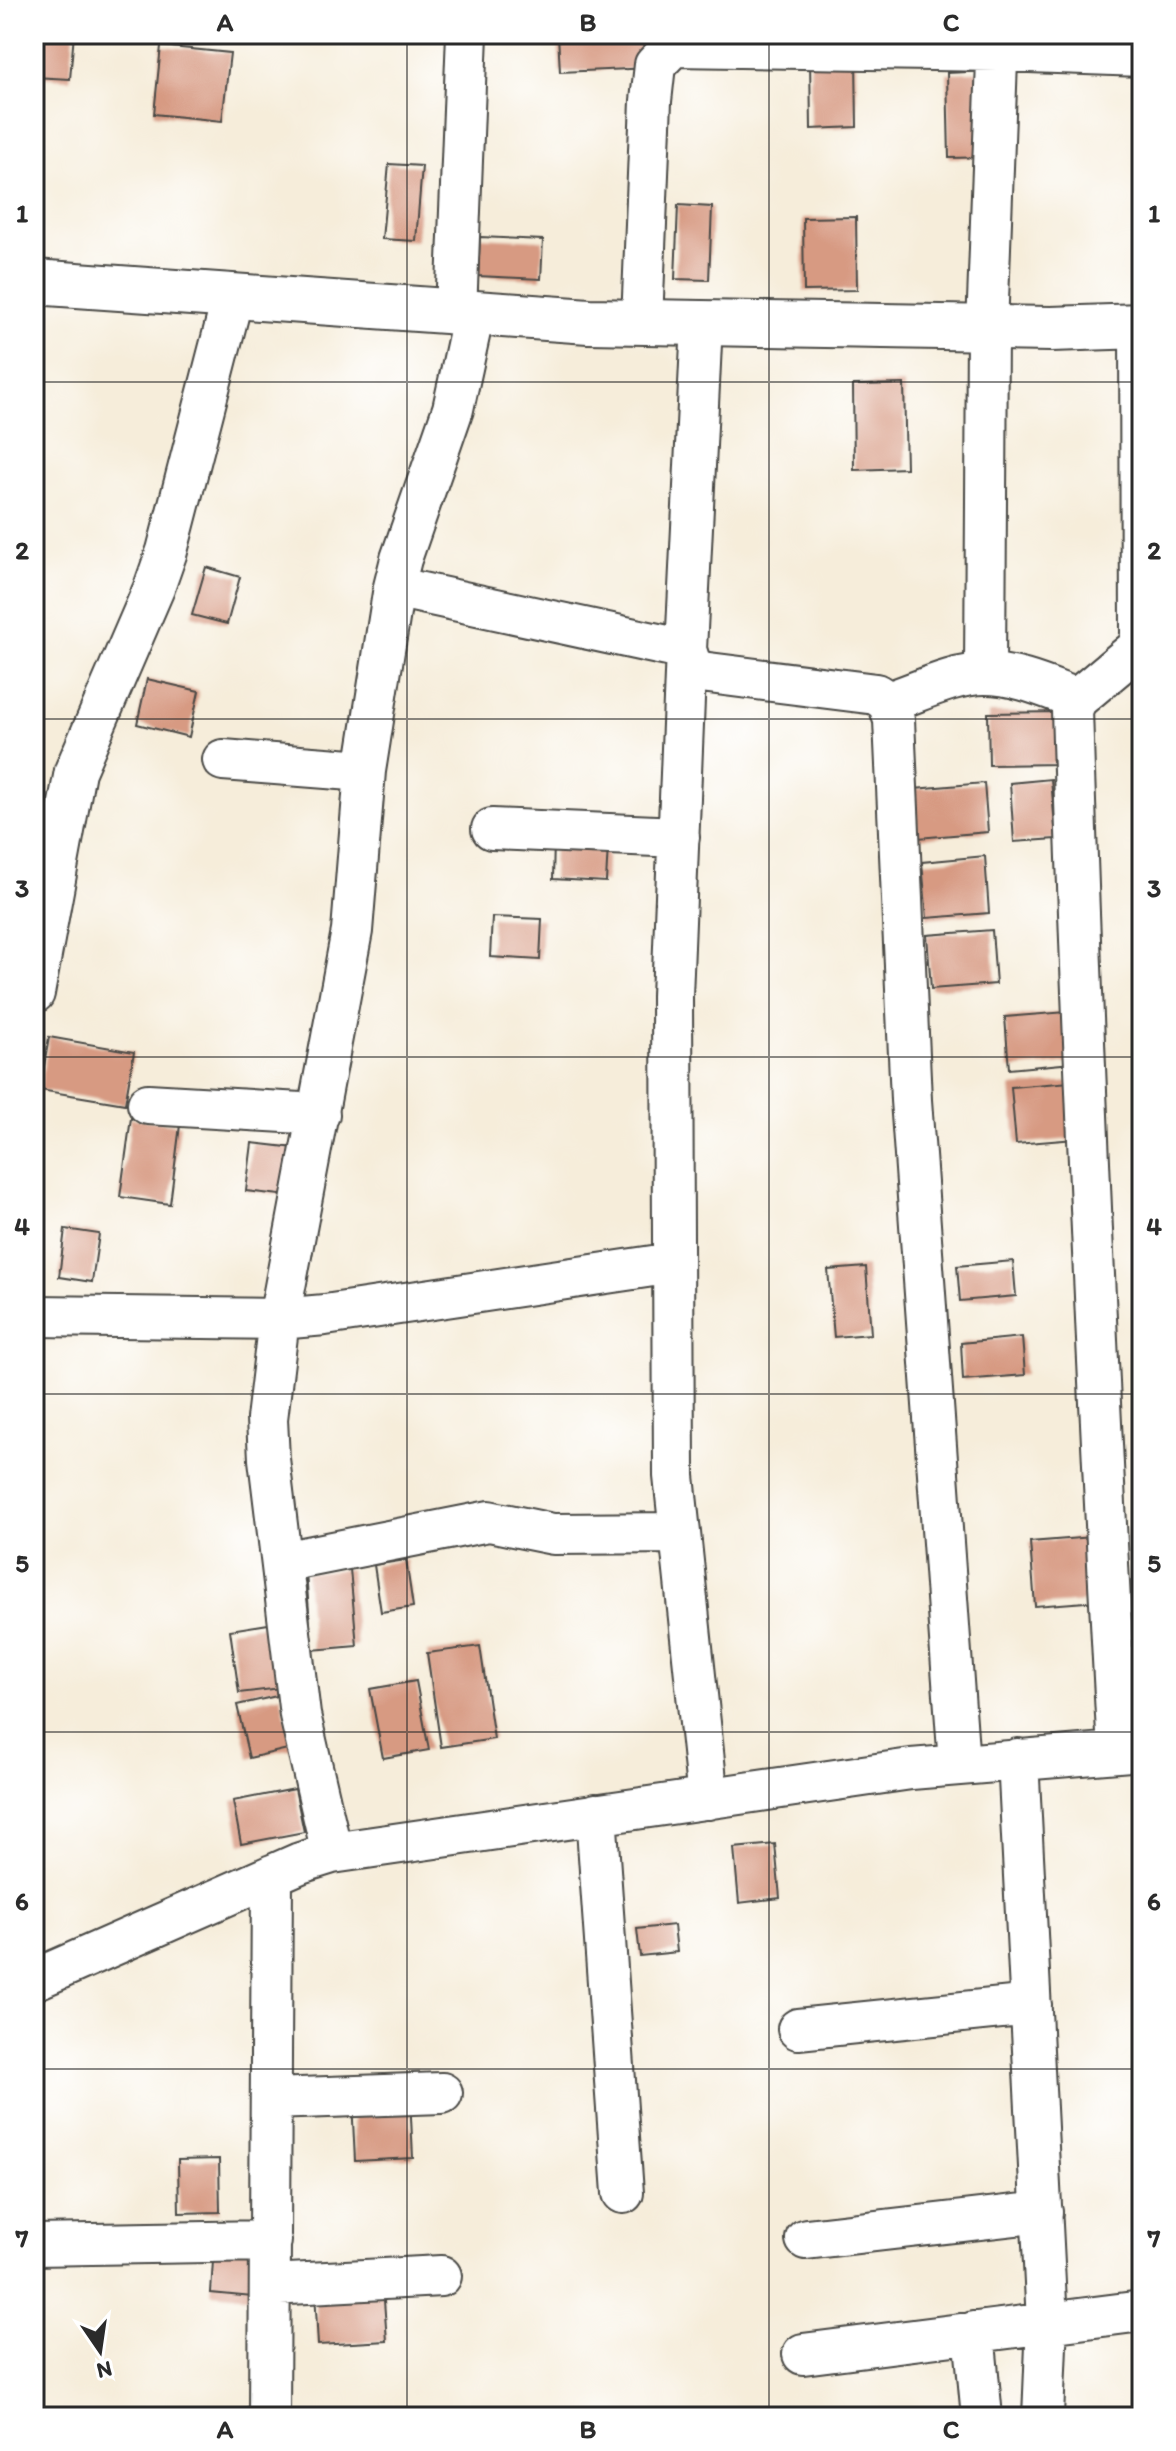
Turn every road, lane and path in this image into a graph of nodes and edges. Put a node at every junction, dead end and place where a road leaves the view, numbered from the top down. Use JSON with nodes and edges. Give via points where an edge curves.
{"nodes":[{"id":1,"x":467,"y":34,"type":"edge"},
{"id":2,"x":998,"y":43,"type":"edge"},
{"id":3,"x":1142,"y":56,"type":"edge"},
{"id":4,"x":34,"y":282,"type":"edge"},
{"id":5,"x":233,"y":296,"type":"junction"},
{"id":6,"x":465,"y":313,"type":"junction"},
{"id":7,"x":642,"y":322,"type":"junction"},
{"id":8,"x":702,"y":323,"type":"junction"},
{"id":9,"x":1141,"y":326,"type":"edge"},
{"id":10,"x":987,"y":328,"type":"junction"},
{"id":11,"x":394,"y":587,"type":"junction"},
{"id":12,"x":686,"y":650,"type":"junction"},
{"id":13,"x":985,"y":674,"type":"junction"},
{"id":14,"x":1077,"y":699,"type":"junction"},
{"id":15,"x":888,"y":702,"type":"junction"},
{"id":16,"x":223,"y":760,"type":"dead end"},
{"id":17,"x":365,"y":771,"type":"junction"},
{"id":18,"x":492,"y":829,"type":"dead end"},
{"id":19,"x":679,"y":837,"type":"junction"},
{"id":20,"x":34,"y":993,"type":"edge"},
{"id":21,"x":148,"y":1104,"type":"dead end"},
{"id":22,"x":319,"y":1114,"type":"junction"},
{"id":23,"x":673,"y":1263,"type":"junction"},
{"id":24,"x":34,"y":1316,"type":"edge"},
{"id":25,"x":279,"y":1319,"type":"junction"},
{"id":26,"x":679,"y":1533,"type":"junction"},
{"id":27,"x":282,"y":1562,"type":"junction"},
{"id":28,"x":1126,"y":1592,"type":"edge"},
{"id":29,"x":1130,"y":1751,"type":"edge"},
{"id":30,"x":1018,"y":1759,"type":"junction"},
{"id":31,"x":959,"y":1764,"type":"junction"},
{"id":32,"x":708,"y":1799,"type":"junction"},
{"id":33,"x":596,"y":1814,"type":"junction"},
{"id":34,"x":332,"y":1853,"type":"junction"},
{"id":35,"x":272,"y":1875,"type":"junction"},
{"id":36,"x":34,"y":1980,"type":"edge"},
{"id":37,"x":1031,"y":2005,"type":"junction"},
{"id":38,"x":798,"y":2029,"type":"dead end"},
{"id":39,"x":442,"y":2093,"type":"dead end"},
{"id":40,"x":271,"y":2099,"type":"junction"},
{"id":41,"x":623,"y":2193,"type":"dead end"},
{"id":42,"x":1042,"y":2212,"type":"junction"},
{"id":43,"x":806,"y":2239,"type":"dead end"},
{"id":44,"x":271,"y":2241,"type":"junction"},
{"id":45,"x":34,"y":2245,"type":"edge"},
{"id":46,"x":441,"y":2276,"type":"dead end"},
{"id":47,"x":270,"y":2285,"type":"junction"},
{"id":48,"x":1142,"y":2311,"type":"edge"},
{"id":49,"x":1047,"y":2322,"type":"junction"},
{"id":50,"x":974,"y":2332,"type":"junction"},
{"id":51,"x":803,"y":2354,"type":"dead end"},
{"id":52,"x":269,"y":2417,"type":"edge"},
{"id":53,"x":982,"y":2417,"type":"edge"},
{"id":54,"x":1043,"y":2417,"type":"edge"}],
"edges":[{"from":1,"to":6,"type":"street"},
{"from":2,"to":3,"type":"street"},
{"from":2,"to":7,"type":"street","via":[[673,46],[655,65]]},
{"from":2,"to":10,"type":"street"},
{"from":4,"to":5,"type":"street"},
{"from":5,"to":6,"type":"street"},
{"from":5,"to":20,"type":"street","via":[[167,551],[75,771]]},
{"from":6,"to":7,"type":"street"},
{"from":6,"to":11,"type":"street","via":[[453,409]]},
{"from":7,"to":8,"type":"street"},
{"from":8,"to":10,"type":"street"},
{"from":8,"to":12,"type":"street"},
{"from":9,"to":10,"type":"street"},
{"from":9,"to":14,"type":"street","via":[[1141,636],[1131,656]]},
{"from":10,"to":13,"type":"street"},
{"from":11,"to":12,"type":"street"},
{"from":11,"to":17,"type":"street"},
{"from":12,"to":15,"type":"street","via":[[691,665],[701,672],[876,694]]},
{"from":12,"to":19,"type":"street"},
{"from":13,"to":14,"type":"street","via":[[1024,680]]},
{"from":13,"to":15,"type":"street"},
{"from":14,"to":28,"type":"street","via":[[1072,710],[1080,991]]},
{"from":15,"to":31,"type":"street","via":[[894,720],[911,1100]]},
{"from":16,"to":17,"type":"street"},
{"from":17,"to":22,"type":"street","via":[[352,931]]},
{"from":18,"to":19,"type":"street"},
{"from":19,"to":23,"type":"street","via":[[672,996]]},
{"from":21,"to":22,"type":"street"},
{"from":22,"to":25,"type":"street"},
{"from":23,"to":25,"type":"street"},
{"from":23,"to":26,"type":"street"},
{"from":24,"to":25,"type":"street"},
{"from":25,"to":27,"type":"street","via":[[267,1419]]},
{"from":26,"to":27,"type":"street","via":[[553,1534],[489,1521]]},
{"from":26,"to":32,"type":"street"},
{"from":27,"to":34,"type":"street","via":[[300,1715]]},
{"from":28,"to":29,"type":"street"},
{"from":29,"to":30,"type":"street"},
{"from":30,"to":31,"type":"street"},
{"from":30,"to":37,"type":"street"},
{"from":31,"to":32,"type":"street"},
{"from":32,"to":33,"type":"street"},
{"from":33,"to":34,"type":"street"},
{"from":33,"to":41,"type":"street"},
{"from":34,"to":35,"type":"street"},
{"from":35,"to":36,"type":"street"},
{"from":35,"to":40,"type":"street"},
{"from":37,"to":38,"type":"street"},
{"from":37,"to":42,"type":"street"},
{"from":39,"to":40,"type":"street"},
{"from":40,"to":44,"type":"street"},
{"from":42,"to":43,"type":"street"},
{"from":42,"to":49,"type":"street"},
{"from":44,"to":45,"type":"street"},
{"from":44,"to":47,"type":"street"},
{"from":46,"to":47,"type":"street"},
{"from":47,"to":52,"type":"street"},
{"from":48,"to":49,"type":"street"},
{"from":49,"to":50,"type":"street"},
{"from":49,"to":54,"type":"street"},
{"from":50,"to":51,"type":"street"},
{"from":50,"to":53,"type":"street"}]}
